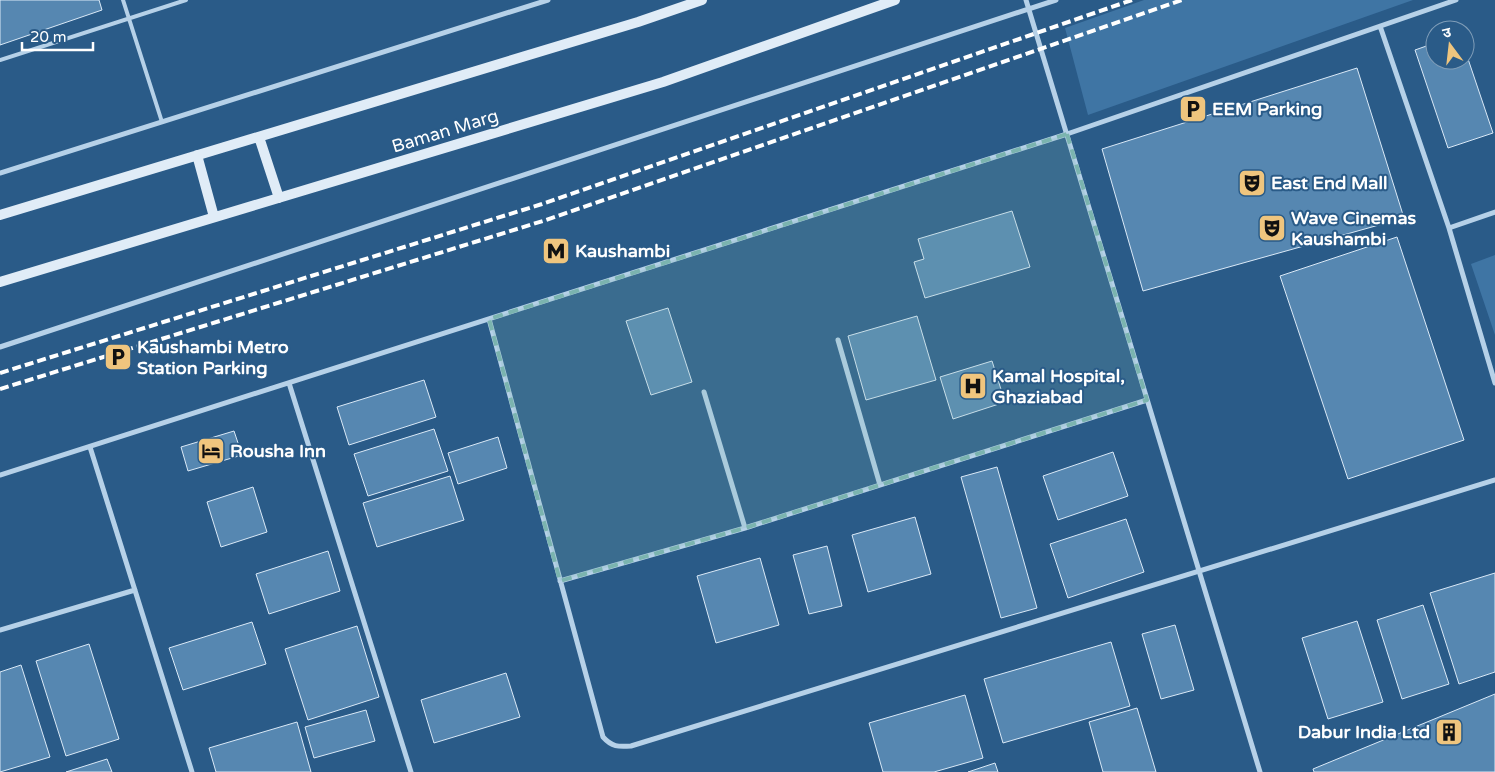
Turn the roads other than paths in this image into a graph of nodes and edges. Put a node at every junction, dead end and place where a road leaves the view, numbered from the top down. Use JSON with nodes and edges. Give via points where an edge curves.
{"nodes":[{"id":1,"x":123,"y":0,"type":"edge"},
{"id":2,"x":186,"y":0,"type":"edge"},
{"id":3,"x":548,"y":0,"type":"edge"},
{"id":4,"x":702,"y":0,"type":"edge"},
{"id":5,"x":895,"y":0,"type":"edge"},
{"id":6,"x":1026,"y":0,"type":"edge"},
{"id":7,"x":1056,"y":0,"type":"edge"},
{"id":8,"x":1456,"y":0,"type":"edge"},
{"id":9,"x":1029,"y":9,"type":"junction"},
{"id":10,"x":129,"y":18,"type":"junction"},
{"id":11,"x":1380,"y":26,"type":"junction"},
{"id":12,"x":0,"y":60,"type":"edge"},
{"id":13,"x":162,"y":122,"type":"junction"},
{"id":14,"x":1067,"y":134,"type":"junction"},
{"id":15,"x":259,"y":137,"type":"junction"},
{"id":16,"x":197,"y":156,"type":"junction"},
{"id":17,"x":0,"y":173,"type":"edge"},
{"id":18,"x":279,"y":198,"type":"junction"},
{"id":19,"x":1495,"y":212,"type":"edge"},
{"id":20,"x":0,"y":215,"type":"edge"},
{"id":21,"x":214,"y":217,"type":"junction"},
{"id":22,"x":1449,"y":228,"type":"junction"},
{"id":23,"x":0,"y":282,"type":"edge"},
{"id":24,"x":489,"y":319,"type":"junction"},
{"id":25,"x":838,"y":340,"type":"dead end"},
{"id":26,"x":0,"y":347,"type":"edge"},
{"id":27,"x":289,"y":383,"type":"junction"},
{"id":28,"x":1495,"y":383,"type":"edge"},
{"id":29,"x":704,"y":392,"type":"dead end"},
{"id":30,"x":1147,"y":400,"type":"junction"},
{"id":31,"x":90,"y":447,"type":"junction"},
{"id":32,"x":0,"y":475,"type":"edge"},
{"id":33,"x":1495,"y":480,"type":"edge"},
{"id":34,"x":880,"y":485,"type":"junction"},
{"id":35,"x":745,"y":528,"type":"junction"},
{"id":36,"x":1199,"y":570,"type":"junction"},
{"id":37,"x":560,"y":581,"type":"junction"},
{"id":38,"x":135,"y":590,"type":"junction"},
{"id":39,"x":0,"y":630,"type":"edge"},
{"id":40,"x":192,"y":772,"type":"edge"},
{"id":41,"x":411,"y":772,"type":"edge"},
{"id":42,"x":1260,"y":772,"type":"edge"}],
"edges":[{"from":1,"to":10,"type":"lane"},
{"from":2,"to":10,"type":"lane"},
{"from":3,"to":13,"type":"street"},
{"from":4,"to":15,"type":"main road"},
{"from":5,"to":18,"type":"main road","name":"Baman Marg","via":[[663,82]]},
{"from":6,"to":9,"type":"street"},
{"from":7,"to":9,"type":"street"},
{"from":8,"to":11,"type":"street"},
{"from":9,"to":14,"type":"street"},
{"from":9,"to":26,"type":"street"},
{"from":10,"to":12,"type":"lane"},
{"from":10,"to":13,"type":"lane"},
{"from":11,"to":14,"type":"street"},
{"from":11,"to":22,"type":"street"},
{"from":13,"to":17,"type":"street"},
{"from":14,"to":24,"type":"street"},
{"from":14,"to":30,"type":"street"},
{"from":15,"to":16,"type":"main road"},
{"from":15,"to":18,"type":"main road"},
{"from":16,"to":20,"type":"main road"},
{"from":16,"to":21,"type":"main road"},
{"from":18,"to":21,"type":"main road","name":"Baman Marg"},
{"from":19,"to":22,"type":"street"},
{"from":21,"to":23,"type":"main road","name":"Baman Marg"},
{"from":22,"to":28,"type":"street"},
{"from":24,"to":27,"type":"street"},
{"from":24,"to":37,"type":"street"},
{"from":25,"to":34,"type":"street"},
{"from":27,"to":31,"type":"street"},
{"from":27,"to":41,"type":"street"},
{"from":29,"to":35,"type":"street"},
{"from":30,"to":34,"type":"street"},
{"from":30,"to":36,"type":"street"},
{"from":31,"to":32,"type":"street"},
{"from":31,"to":38,"type":"street"},
{"from":33,"to":36,"type":"street"},
{"from":34,"to":35,"type":"street"},
{"from":35,"to":37,"type":"street"},
{"from":36,"to":37,"type":"street","via":[[621,747],[610,745],[603,736]]},
{"from":36,"to":42,"type":"street"},
{"from":38,"to":39,"type":"street"},
{"from":38,"to":40,"type":"street"}]}
